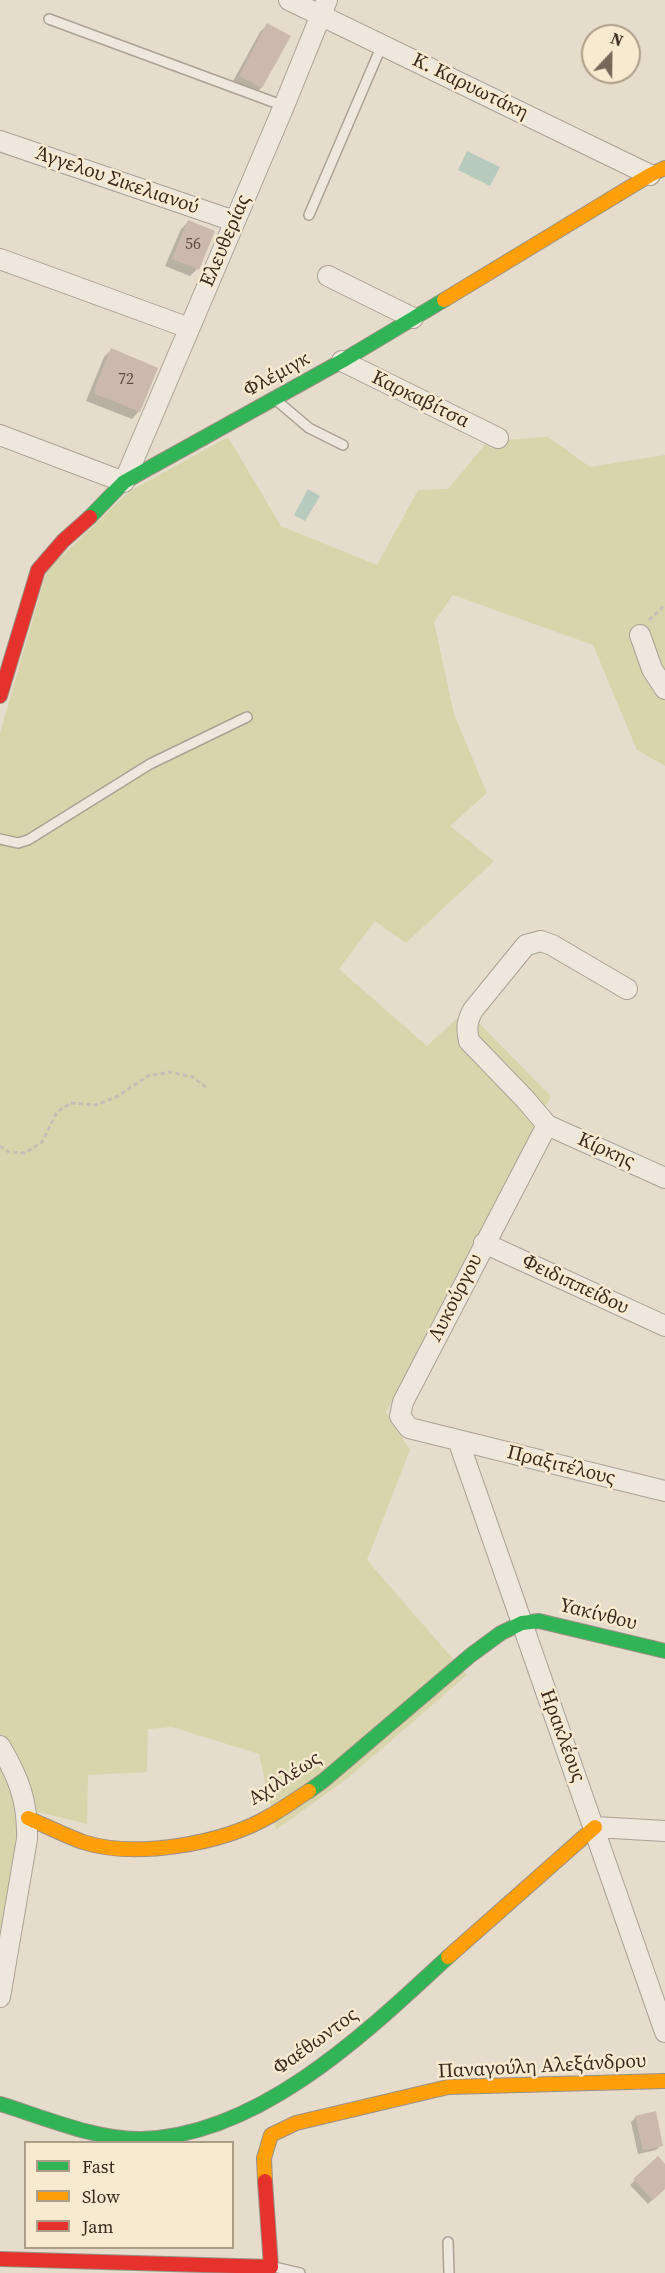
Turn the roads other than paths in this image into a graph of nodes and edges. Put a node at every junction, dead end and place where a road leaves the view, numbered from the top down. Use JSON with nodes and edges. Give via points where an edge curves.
{"nodes":[{"id":1,"x":289,"y":0,"type":"edge"},
{"id":2,"x":324,"y":7,"type":"edge"},
{"id":3,"x":49,"y":19,"type":"dead end"},
{"id":4,"x":381,"y":45,"type":"junction"},
{"id":5,"x":284,"y":106,"type":"junction"},
{"id":6,"x":0,"y":141,"type":"edge"},
{"id":7,"x":657,"y":171,"type":"edge"},
{"id":8,"x":309,"y":215,"type":"dead end"},
{"id":9,"x":234,"y":221,"type":"junction"},
{"id":10,"x":0,"y":259,"type":"edge"},
{"id":11,"x":328,"y":276,"type":"dead end"},
{"id":12,"x":413,"y":318,"type":"junction"},
{"id":13,"x":189,"y":328,"type":"junction"},
{"id":14,"x":342,"y":361,"type":"junction"},
{"id":15,"x":274,"y":399,"type":"junction"},
{"id":16,"x":0,"y":435,"type":"edge"},
{"id":17,"x":498,"y":438,"type":"dead end"},
{"id":18,"x":343,"y":446,"type":"dead end"},
{"id":19,"x":124,"y":482,"type":"junction"},
{"id":20,"x":640,"y":635,"type":"road end"},
{"id":21,"x":665,"y":689,"type":"edge"},
{"id":22,"x":0,"y":696,"type":"edge"},
{"id":23,"x":247,"y":717,"type":"dead end"},
{"id":24,"x":0,"y":839,"type":"edge"},
{"id":25,"x":627,"y":989,"type":"dead end"},
{"id":26,"x":547,"y":1125,"type":"junction"},
{"id":27,"x":665,"y":1178,"type":"edge"},
{"id":28,"x":484,"y":1243,"type":"junction"},
{"id":29,"x":665,"y":1326,"type":"edge"},
{"id":30,"x":458,"y":1440,"type":"junction"},
{"id":31,"x":665,"y":1491,"type":"edge"},
{"id":32,"x":522,"y":1623,"type":"junction"},
{"id":33,"x":665,"y":1651,"type":"edge"},
{"id":34,"x":0,"y":1746,"type":"edge"},
{"id":35,"x":28,"y":1818,"type":"junction"},
{"id":36,"x":595,"y":1827,"type":"junction"},
{"id":37,"x":665,"y":1831,"type":"edge"},
{"id":38,"x":0,"y":1997,"type":"edge"},
{"id":39,"x":665,"y":2032,"type":"edge"},
{"id":40,"x":665,"y":2081,"type":"edge"},
{"id":41,"x":0,"y":2104,"type":"edge"},
{"id":42,"x":448,"y":2242,"type":"dead end"},
{"id":43,"x":0,"y":2259,"type":"edge"},
{"id":44,"x":271,"y":2270,"type":"edge"},
{"id":45,"x":300,"y":2273,"type":"edge"},
{"id":46,"x":448,"y":2273,"type":"edge"}],
"edges":[{"from":1,"to":2,"type":"street","name":"Κ. Καρυωτάκη"},
{"from":2,"to":4,"type":"street","name":"Κ. Καρυωτάκη"},
{"from":2,"to":5,"type":"street","name":"Ελευθερίας"},
{"from":3,"to":5,"type":"lane"},
{"from":4,"to":7,"type":"street","name":"Κ. Καρυωτάκη"},
{"from":4,"to":8,"type":"lane"},
{"from":5,"to":9,"type":"street","name":"Ελευθερίας"},
{"from":6,"to":9,"type":"street","name":"Άγγελου Σικελιανού"},
{"from":7,"to":12,"type":"street","name":"Φλέμιγκ"},
{"from":9,"to":13,"type":"street","name":"Ελευθερίας"},
{"from":10,"to":13,"type":"street"},
{"from":11,"to":12,"type":"street"},
{"from":12,"to":14,"type":"street","name":"Φλέμιγκ"},
{"from":13,"to":19,"type":"street","name":"Ελευθερίας"},
{"from":14,"to":15,"type":"street","name":"Φλέμιγκ"},
{"from":14,"to":17,"type":"street","name":"Καρκαβίτσα"},
{"from":15,"to":18,"type":"lane","via":[[309,428]]},
{"from":15,"to":19,"type":"street","name":"Φλέμιγκ"},
{"from":16,"to":19,"type":"street"},
{"from":19,"to":22,"type":"street","name":"Φλέμιγκ","via":[[38,570],[12,635]]},
{"from":20,"to":21,"type":"street","via":[[652,669]]},
{"from":23,"to":24,"type":"lane","via":[[150,764],[28,840],[18,843]]},
{"from":25,"to":26,"type":"street","via":[[552,945],[534,942],[526,945],[473,1010],[466,1030],[469,1041]]},
{"from":26,"to":27,"type":"street","name":"Κίρκης"},
{"from":26,"to":28,"type":"street","name":"Λυκούργου"},
{"from":28,"to":29,"type":"street","name":"Φειδιππείδου"},
{"from":28,"to":30,"type":"street","name":"Λυκούργου","via":[[403,1402],[400,1416],[409,1428]]},
{"from":30,"to":31,"type":"street","name":"Πραξιτέλους"},
{"from":30,"to":32,"type":"street","name":"Ηρακλέους"},
{"from":32,"to":33,"type":"street","name":"Υακίνθου","via":[[539,1621]]},
{"from":32,"to":35,"type":"street","name":"Αχιλλέως","via":[[471,1655],[323,1781],[269,1816],[219,1838],[128,1850],[84,1842]]},
{"from":32,"to":36,"type":"street","name":"Ηρακλέους"},
{"from":34,"to":35,"type":"street","via":[[17,1775]]},
{"from":35,"to":38,"type":"street"},
{"from":36,"to":37,"type":"street"},
{"from":36,"to":39,"type":"street","name":"Ηρακλέους"},
{"from":36,"to":41,"type":"street","name":"Φαέθωντος","via":[[345,2049],[283,2091],[227,2121],[182,2134],[141,2139],[104,2134]]},
{"from":40,"to":44,"type":"street","name":"Παναγούλη Αλεξάνδρου","via":[[448,2087],[296,2123],[272,2135],[264,2158]]},
{"from":42,"to":46,"type":"lane"},
{"from":43,"to":44,"type":"street"},
{"from":44,"to":45,"type":"lane"}]}
